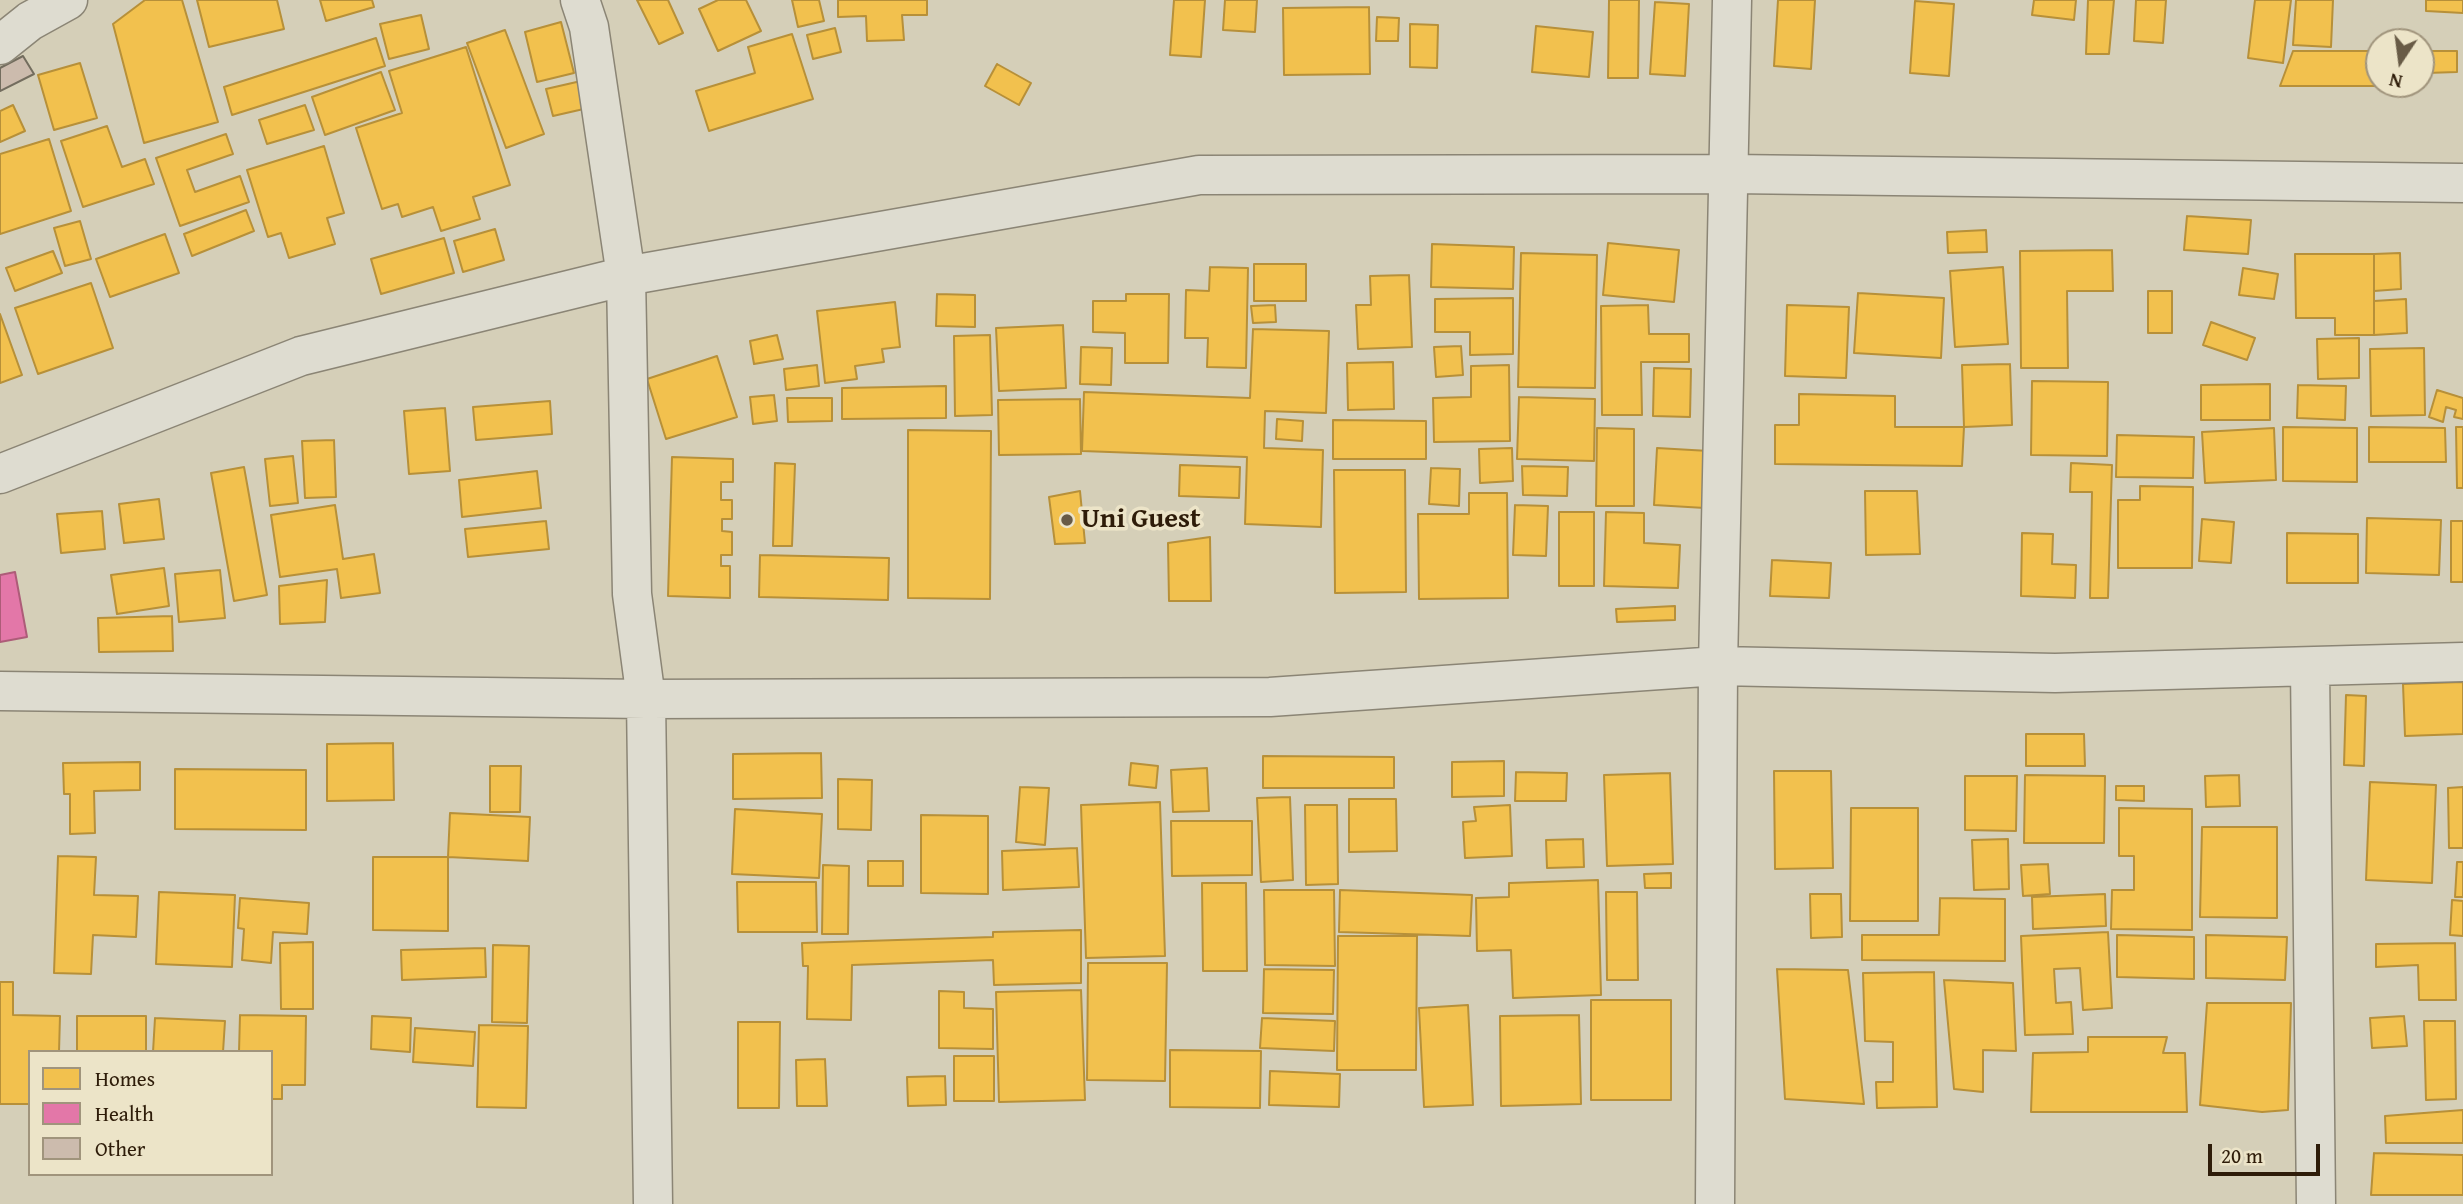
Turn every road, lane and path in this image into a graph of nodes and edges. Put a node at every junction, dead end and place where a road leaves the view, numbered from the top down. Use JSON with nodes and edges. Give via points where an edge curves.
{"nodes":[{"id":1,"x":68,"y":0,"type":"edge"},
{"id":2,"x":580,"y":0,"type":"edge"},
{"id":3,"x":1732,"y":0,"type":"edge"},
{"id":4,"x":0,"y":45,"type":"edge"},
{"id":5,"x":1731,"y":174,"type":"junction"},
{"id":6,"x":2463,"y":183,"type":"edge"},
{"id":7,"x":626,"y":276,"type":"junction"},
{"id":8,"x":0,"y":474,"type":"edge"},
{"id":9,"x":2463,"y":662,"type":"edge"},
{"id":10,"x":1718,"y":666,"type":"junction"},
{"id":11,"x":2310,"y":667,"type":"junction"},
{"id":12,"x":0,"y":691,"type":"edge"},
{"id":13,"x":646,"y":699,"type":"junction"},
{"id":14,"x":653,"y":1204,"type":"edge"},
{"id":15,"x":1715,"y":1204,"type":"edge"},
{"id":16,"x":2316,"y":1204,"type":"edge"}],
"edges":[{"from":1,"to":4,"type":"street"},
{"from":2,"to":7,"type":"street","via":[[589,27]]},
{"from":3,"to":5,"type":"street"},
{"from":5,"to":6,"type":"street"},
{"from":5,"to":7,"type":"street","via":[[1199,175]]},
{"from":5,"to":10,"type":"street"},
{"from":7,"to":8,"type":"street","via":[[301,356]]},
{"from":7,"to":13,"type":"street","via":[[632,594]]},
{"from":9,"to":11,"type":"street"},
{"from":10,"to":11,"type":"street","via":[[2055,673]]},
{"from":10,"to":13,"type":"street","via":[[1270,696]]},
{"from":10,"to":15,"type":"street"},
{"from":11,"to":16,"type":"street"},
{"from":12,"to":13,"type":"street"},
{"from":13,"to":14,"type":"street"}]}
